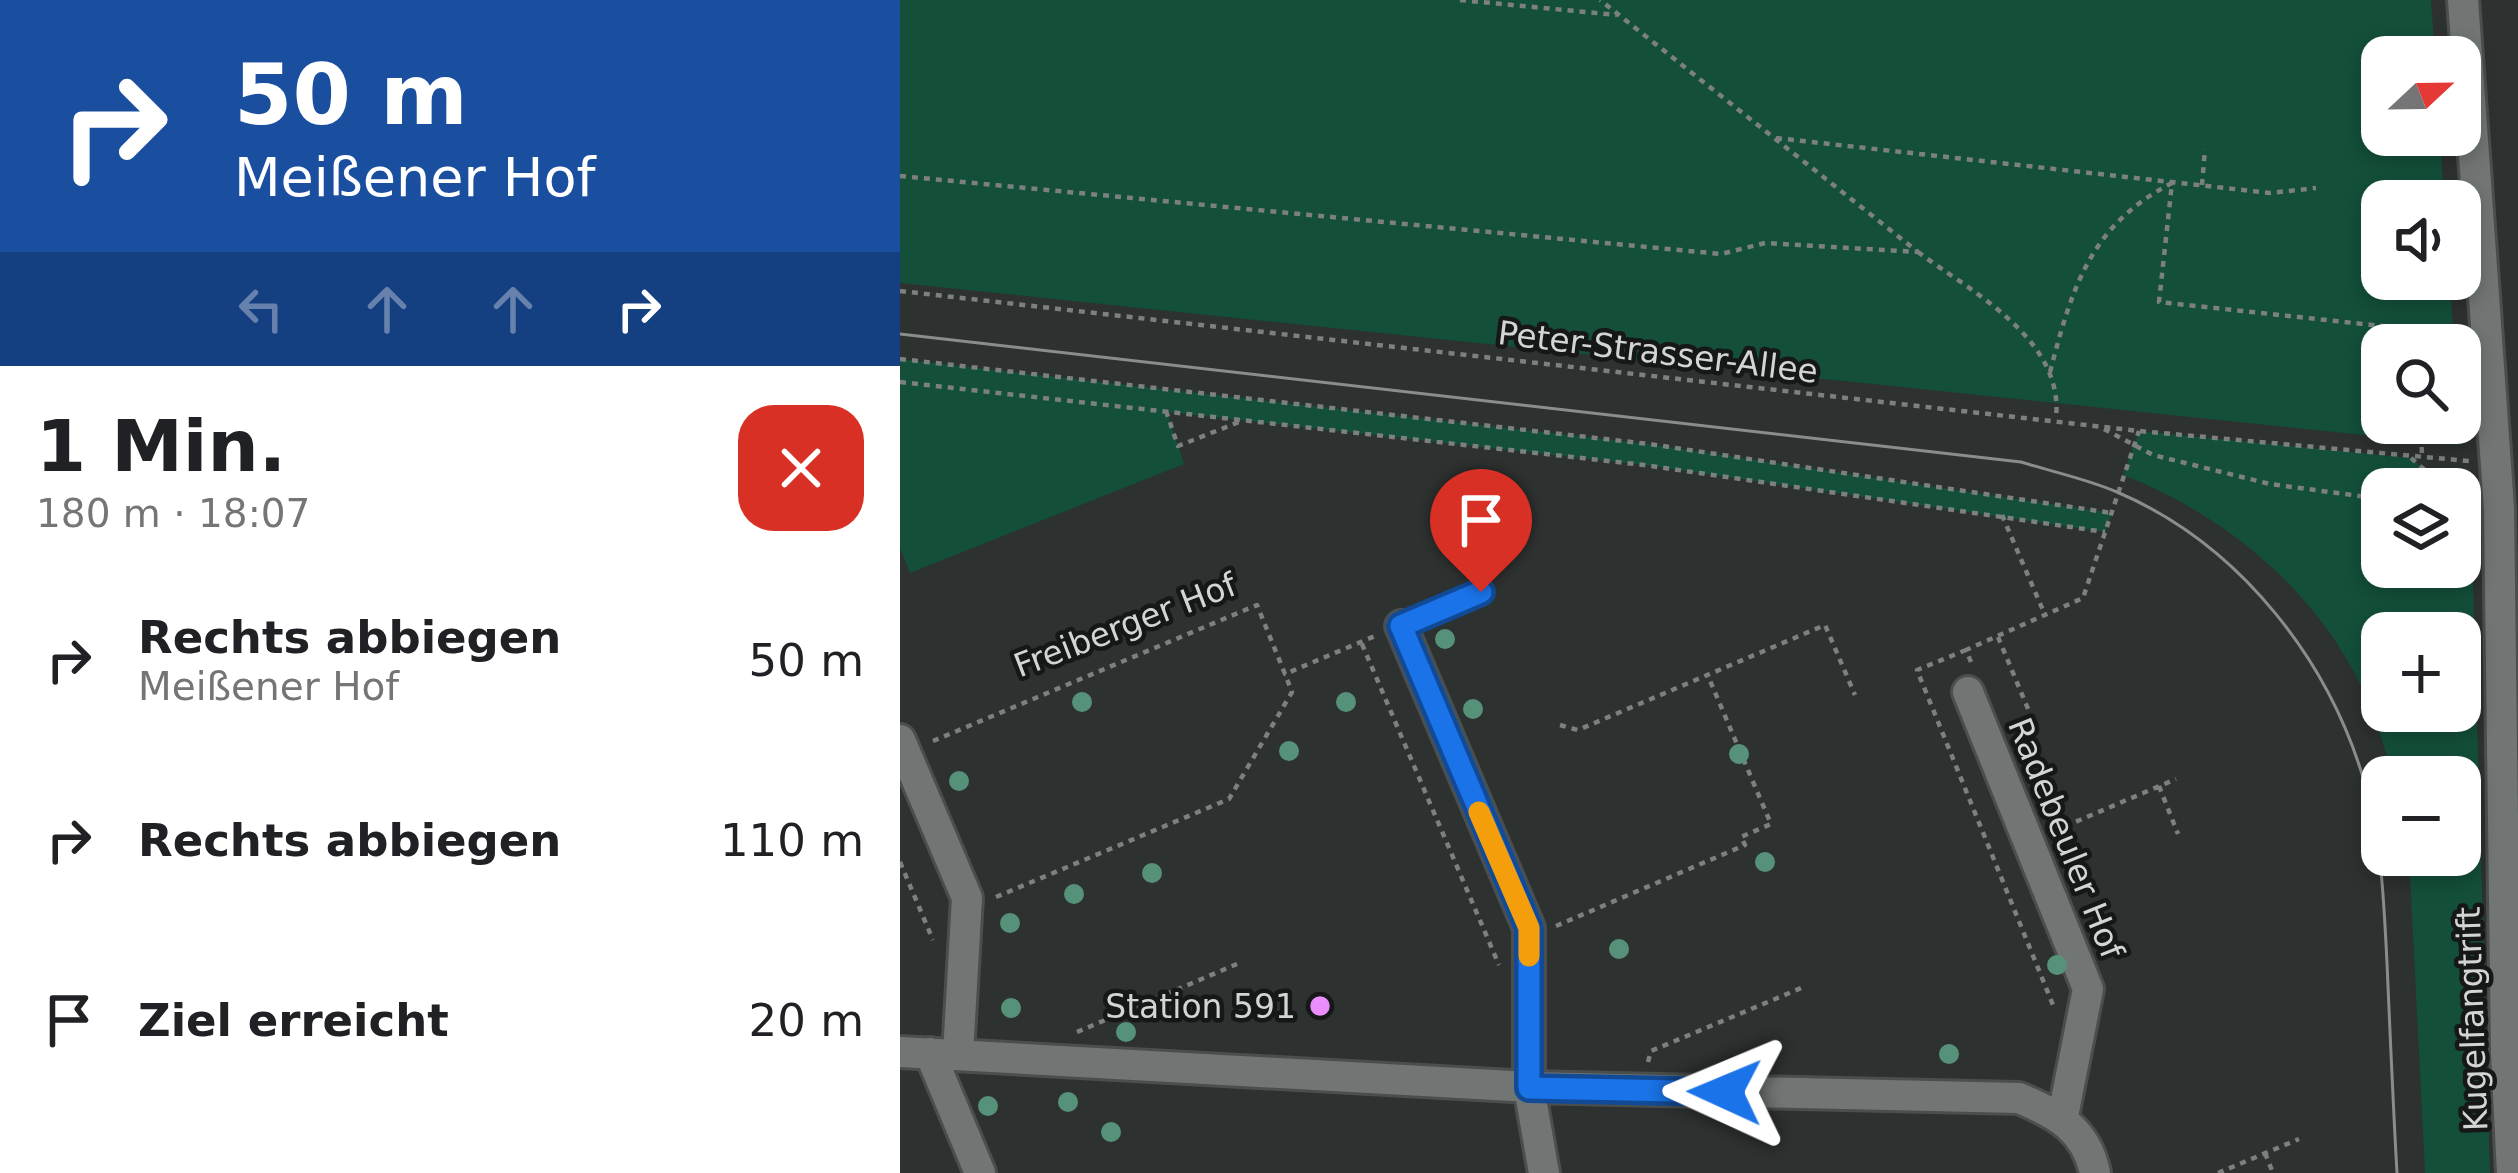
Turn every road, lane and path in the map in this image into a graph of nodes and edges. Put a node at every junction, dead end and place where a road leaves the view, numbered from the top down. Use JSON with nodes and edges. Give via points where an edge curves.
{"nodes":[{"id":1,"x":1460,"y":0,"type":"edge"},
{"id":2,"x":1600,"y":0,"type":"edge"},
{"id":3,"x":2463,"y":0,"type":"edge"},
{"id":4,"x":1617,"y":15,"type":"junction"},
{"id":5,"x":1776,"y":138,"type":"junction"},
{"id":6,"x":2205,"y":148,"type":"dead end"},
{"id":7,"x":900,"y":176,"type":"edge"},
{"id":8,"x":2172,"y":183,"type":"junction"},
{"id":9,"x":2202,"y":186,"type":"junction"},
{"id":10,"x":2316,"y":188,"type":"dead end"},
{"id":11,"x":1918,"y":252,"type":"junction"},
{"id":12,"x":900,"y":290,"type":"edge"},
{"id":13,"x":2363,"y":324,"type":"edge"},
{"id":14,"x":900,"y":359,"type":"edge"},
{"id":15,"x":2050,"y":373,"type":"junction"},
{"id":16,"x":900,"y":382,"type":"edge"},
{"id":17,"x":1166,"y":411,"type":"junction"},
{"id":18,"x":1244,"y":420,"type":"junction"},
{"id":19,"x":2056,"y":421,"type":"junction"},
{"id":20,"x":2097,"y":426,"type":"junction"},
{"id":21,"x":2140,"y":431,"type":"junction"},
{"id":22,"x":2133,"y":444,"type":"junction"},
{"id":23,"x":2422,"y":444,"type":"edge"},
{"id":24,"x":2411,"y":458,"type":"junction"},
{"id":25,"x":2422,"y":458,"type":"junction"},
{"id":26,"x":2497,"y":463,"type":"junction"},
{"id":27,"x":2423,"y":468,"type":"edge"},
{"id":28,"x":2361,"y":496,"type":"edge"},
{"id":29,"x":2112,"y":513,"type":"junction"},
{"id":30,"x":2002,"y":515,"type":"junction"},
{"id":31,"x":2105,"y":532,"type":"junction"},
{"id":32,"x":1481,"y":592,"type":"dead end"},
{"id":33,"x":2045,"y":616,"type":"junction"},
{"id":34,"x":1401,"y":626,"type":"junction"},
{"id":35,"x":1361,"y":642,"type":"junction"},
{"id":36,"x":1966,"y":650,"type":"junction"},
{"id":37,"x":1285,"y":674,"type":"junction"},
{"id":38,"x":1708,"y":676,"type":"junction"},
{"id":39,"x":1968,"y":692,"type":"joint"},
{"id":40,"x":1855,"y":695,"type":"dead end"},
{"id":41,"x":1560,"y":724,"type":"dead end"},
{"id":42,"x":903,"y":746,"type":"edge"},
{"id":43,"x":2176,"y":779,"type":"dead end"},
{"id":44,"x":2159,"y":786,"type":"junction"},
{"id":45,"x":2178,"y":834,"type":"dead end"},
{"id":46,"x":2028,"y":842,"type":"junction"},
{"id":47,"x":900,"y":862,"type":"edge"},
{"id":48,"x":966,"y":910,"type":"junction"},
{"id":49,"x":1529,"y":937,"type":"junction"},
{"id":50,"x":935,"y":945,"type":"dead end"},
{"id":51,"x":1237,"y":964,"type":"dead end"},
{"id":52,"x":1501,"y":971,"type":"dead end"},
{"id":53,"x":1806,"y":986,"type":"dead end"},
{"id":54,"x":929,"y":1053,"type":"edge"},
{"id":55,"x":2075,"y":1057,"type":"junction"},
{"id":56,"x":1071,"y":1061,"type":"junction"},
{"id":57,"x":1529,"y":1088,"type":"junction"},
{"id":58,"x":1640,"y":1090,"type":"junction"},
{"id":59,"x":2063,"y":1116,"type":"junction"},
{"id":60,"x":2299,"y":1139,"type":"dead end"},
{"id":61,"x":2265,"y":1153,"type":"junction"},
{"id":62,"x":980,"y":1173,"type":"edge"},
{"id":63,"x":1544,"y":1173,"type":"edge"},
{"id":64,"x":2095,"y":1173,"type":"edge"},
{"id":65,"x":2218,"y":1173,"type":"edge"},
{"id":66,"x":2272,"y":1173,"type":"edge"},
{"id":67,"x":2512,"y":1173,"type":"edge"}],
"edges":[{"from":1,"to":4,"type":"path"},
{"from":2,"to":4,"type":"path"},
{"from":3,"to":26,"type":"street","name":"Kugelfangtrift"},
{"from":4,"to":5,"type":"path"},
{"from":5,"to":8,"type":"path"},
{"from":5,"to":11,"type":"path"},
{"from":6,"to":9,"type":"path"},
{"from":7,"to":11,"type":"path","via":[[1721,254],[1766,243]]},
{"from":8,"to":9,"type":"path"},
{"from":8,"to":13,"type":"path","via":[[2159,302]]},
{"from":8,"to":15,"type":"path","via":[[2136,201],[2085,266]]},
{"from":9,"to":10,"type":"path"},
{"from":11,"to":15,"type":"path","via":[[2005,316]]},
{"from":12,"to":19,"type":"path","name":"Peter-Strasser-Allee"},
{"from":14,"to":29,"type":"path","via":[[1649,444]]},
{"from":15,"to":19,"type":"path"},
{"from":16,"to":17,"type":"path"},
{"from":17,"to":18,"type":"path"},
{"from":17,"to":18,"type":"path","via":[[1178,446]]},
{"from":18,"to":30,"type":"path"},
{"from":19,"to":20,"type":"path","name":"Peter-Strasser-Allee"},
{"from":20,"to":21,"type":"path","name":"Peter-Strasser-Allee"},
{"from":20,"to":22,"type":"path"},
{"from":21,"to":22,"type":"path"},
{"from":21,"to":24,"type":"path","name":"Peter-Strasser-Allee"},
{"from":22,"to":28,"type":"path","via":[[2270,484]]},
{"from":22,"to":29,"type":"path"},
{"from":23,"to":25,"type":"path"},
{"from":24,"to":25,"type":"path","name":"Peter-Strasser-Allee"},
{"from":24,"to":27,"type":"path"},
{"from":25,"to":26,"type":"path","name":"Peter-Strasser-Allee"},
{"from":26,"to":67,"type":"street","name":"Kugelfangtrift"},
{"from":29,"to":31,"type":"path"},
{"from":30,"to":31,"type":"path"},
{"from":30,"to":33,"type":"path"},
{"from":31,"to":33,"type":"path","via":[[2083,598]]},
{"from":32,"to":34,"type":"lane"},
{"from":33,"to":36,"type":"path"},
{"from":34,"to":35,"type":"path"},
{"from":34,"to":49,"type":"street"},
{"from":35,"to":37,"type":"path"},
{"from":35,"to":52,"type":"path"},
{"from":36,"to":39,"type":"path","name":"Radebeuler Hof","via":[[1981,687]]},
{"from":36,"to":55,"type":"path","via":[[1917,670]]},
{"from":37,"to":42,"type":"path","name":"Freiberger Hof","via":[[1257,605]]},
{"from":37,"to":48,"type":"path","via":[[1292,692],[1229,799]]},
{"from":38,"to":40,"type":"path","via":[[1826,626]]},
{"from":38,"to":41,"type":"path","via":[[1579,730]]},
{"from":38,"to":49,"type":"path","via":[[1771,824],[1742,837],[1745,845]]},
{"from":39,"to":46,"type":"street","name":"Radebeuler Hof"},
{"from":42,"to":48,"type":"street"},
{"from":43,"to":44,"type":"path"},
{"from":44,"to":45,"type":"path"},
{"from":44,"to":46,"type":"path"},
{"from":46,"to":55,"type":"street","name":"Radebeuler Hof","via":[[2088,989]]},
{"from":47,"to":50,"type":"path"},
{"from":48,"to":54,"type":"street"},
{"from":49,"to":57,"type":"street"},
{"from":51,"to":56,"type":"path","via":[[1077,1032]]},
{"from":53,"to":58,"type":"path","via":[[1651,1051]]},
{"from":54,"to":56,"type":"street"},
{"from":54,"to":62,"type":"street"},
{"from":55,"to":59,"type":"street","name":"Radebeuler Hof"},
{"from":56,"to":57,"type":"street"},
{"from":57,"to":58,"type":"street"},
{"from":57,"to":63,"type":"street"},
{"from":58,"to":59,"type":"street","via":[[2019,1099]]},
{"from":59,"to":64,"type":"street","via":[[2091,1151]]},
{"from":60,"to":61,"type":"path"},
{"from":61,"to":65,"type":"path"},
{"from":61,"to":66,"type":"path"}]}
